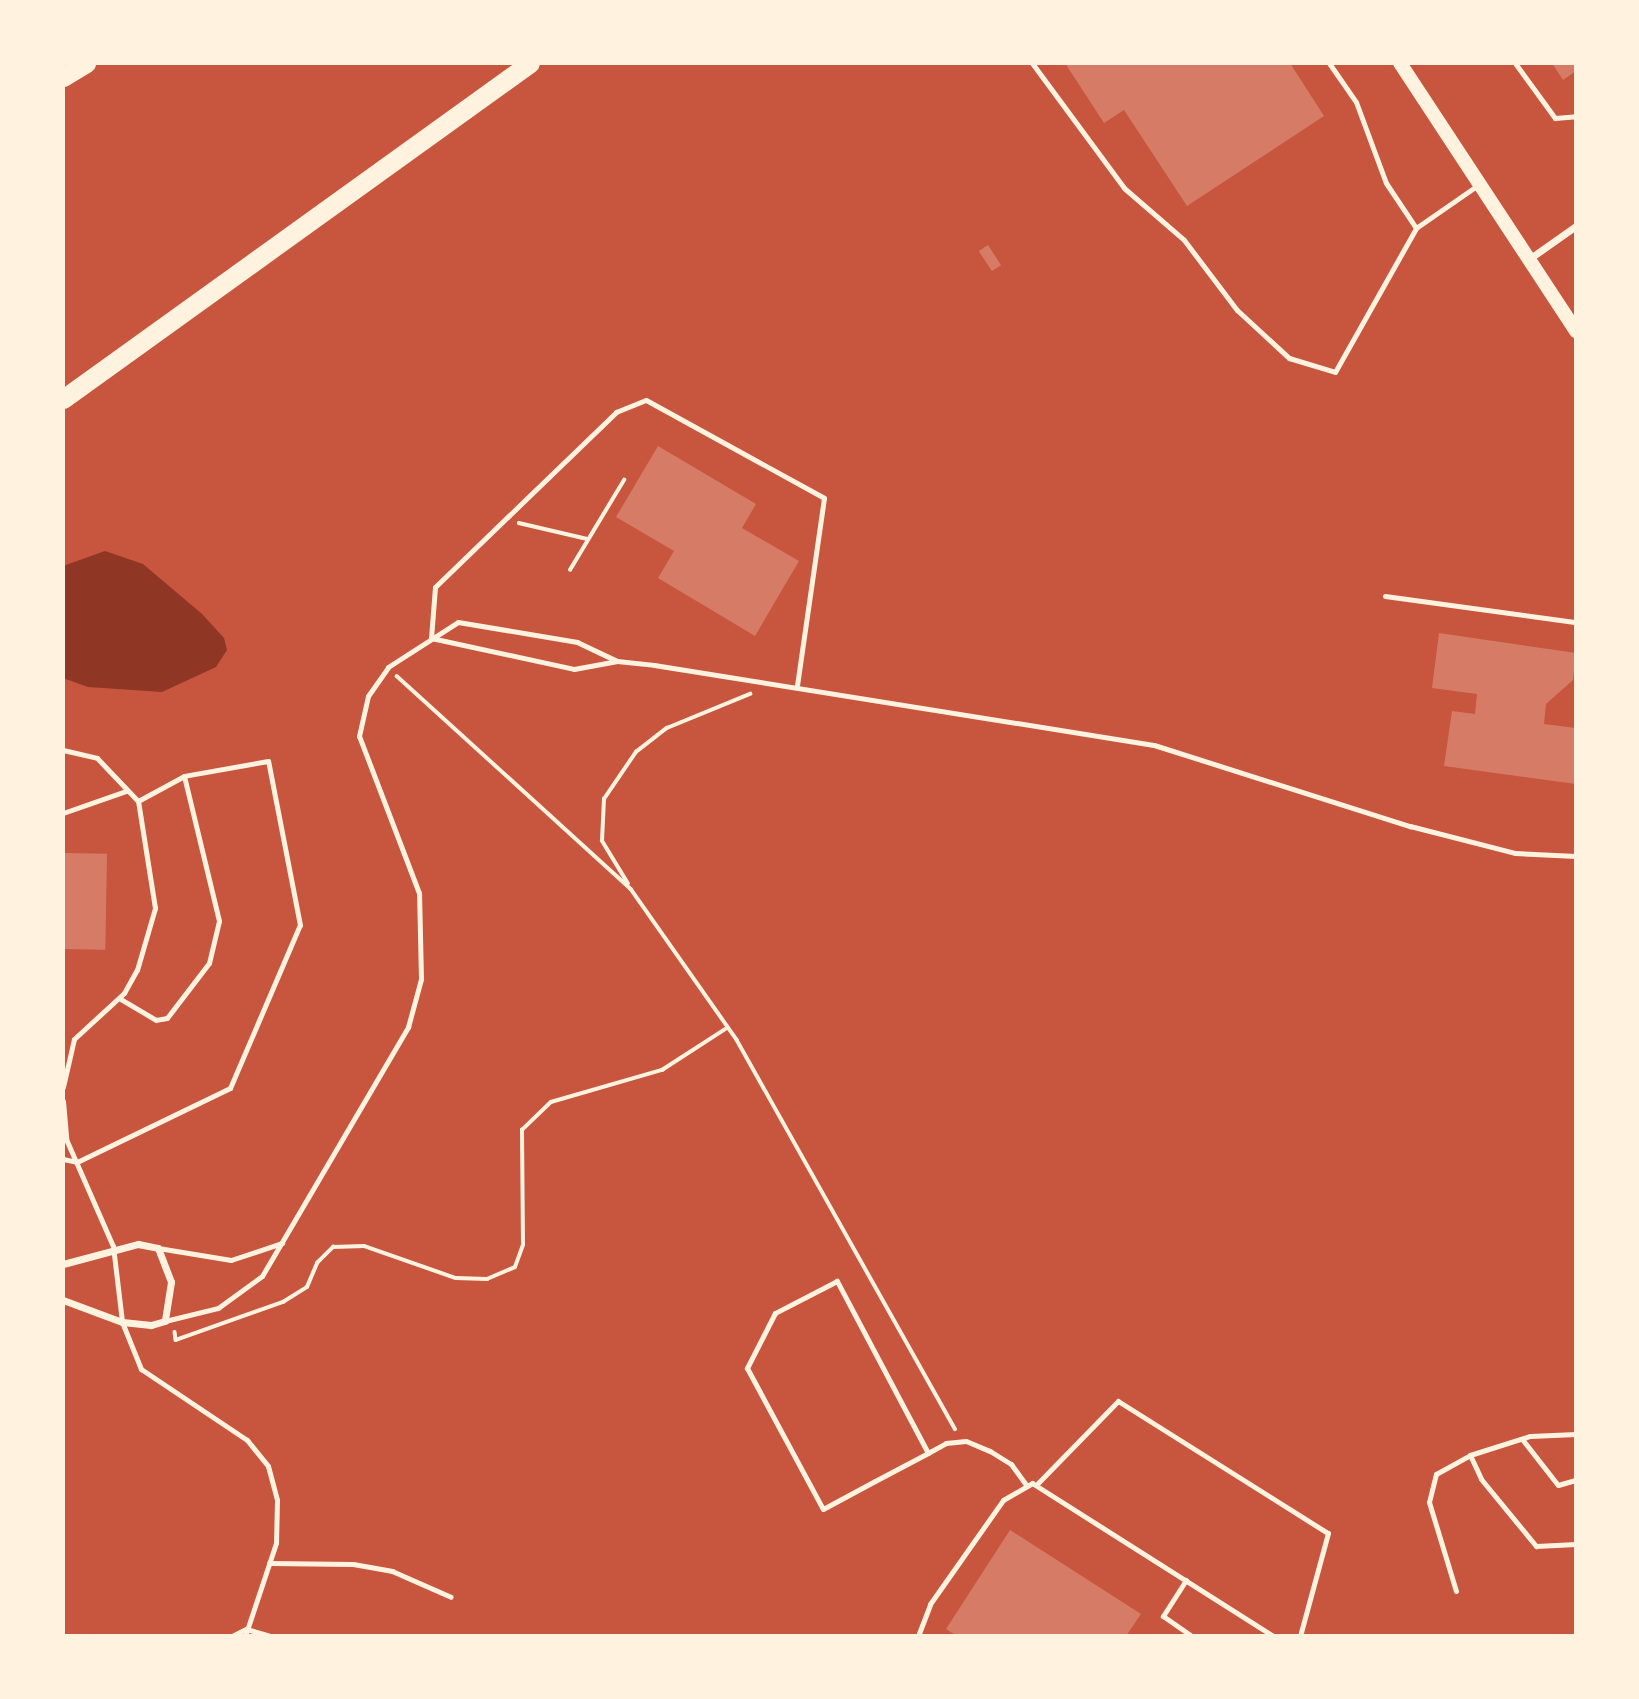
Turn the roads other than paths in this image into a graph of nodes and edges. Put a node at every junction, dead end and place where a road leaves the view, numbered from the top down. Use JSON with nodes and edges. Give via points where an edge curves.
{"nodes":[{"id":1,"x":86,"y":63,"type":"edge"},
{"id":2,"x":530,"y":63,"type":"edge"},
{"id":3,"x":1032,"y":63,"type":"edge"},
{"id":4,"x":1329,"y":63,"type":"edge"},
{"id":5,"x":1400,"y":63,"type":"edge"},
{"id":6,"x":1515,"y":63,"type":"edge"},
{"id":7,"x":63,"y":77,"type":"edge"},
{"id":8,"x":1576,"y":116,"type":"edge"},
{"id":9,"x":1479,"y":184,"type":"junction"},
{"id":10,"x":1576,"y":226,"type":"edge"},
{"id":11,"x":1416,"y":228,"type":"junction"},
{"id":12,"x":1529,"y":259,"type":"junction"},
{"id":13,"x":1576,"y":331,"type":"edge"},
{"id":14,"x":63,"y":400,"type":"edge"},
{"id":15,"x":1385,"y":596,"type":"dead end"},
{"id":16,"x":1576,"y":622,"type":"edge"},
{"id":17,"x":431,"y":638,"type":"junction"},
{"id":18,"x":617,"y":661,"type":"junction"},
{"id":19,"x":797,"y":685,"type":"junction"},
{"id":20,"x":63,"y":750,"type":"edge"},
{"id":21,"x":184,"y":776,"type":"junction"},
{"id":22,"x":126,"y":792,"type":"junction"},
{"id":23,"x":138,"y":801,"type":"junction"},
{"id":24,"x":63,"y":813,"type":"edge"},
{"id":25,"x":1576,"y":856,"type":"edge"},
{"id":26,"x":119,"y":998,"type":"junction"},
{"id":27,"x":64,"y":1069,"type":"edge"},
{"id":28,"x":63,"y":1087,"type":"edge"},
{"id":29,"x":63,"y":1101,"type":"edge"},
{"id":30,"x":63,"y":1159,"type":"edge"},
{"id":31,"x":77,"y":1162,"type":"junction"},
{"id":32,"x":282,"y":1243,"type":"junction"},
{"id":33,"x":113,"y":1246,"type":"junction"},
{"id":34,"x":158,"y":1248,"type":"junction"},
{"id":35,"x":63,"y":1264,"type":"edge"},
{"id":36,"x":63,"y":1300,"type":"edge"},
{"id":37,"x":169,"y":1320,"type":"junction"},
{"id":38,"x":122,"y":1322,"type":"junction"},
{"id":39,"x":1576,"y":1434,"type":"edge"},
{"id":40,"x":1522,"y":1439,"type":"junction"},
{"id":41,"x":928,"y":1453,"type":"junction"},
{"id":42,"x":1470,"y":1455,"type":"junction"},
{"id":43,"x":1576,"y":1480,"type":"edge"},
{"id":44,"x":1037,"y":1484,"type":"junction"},
{"id":45,"x":1026,"y":1485,"type":"junction"},
{"id":46,"x":1576,"y":1544,"type":"edge"},
{"id":47,"x":269,"y":1563,"type":"junction"},
{"id":48,"x":1186,"y":1580,"type":"junction"},
{"id":49,"x":1456,"y":1591,"type":"dead end"},
{"id":50,"x":451,"y":1597,"type":"dead end"},
{"id":51,"x":246,"y":1633,"type":"edge"},
{"id":52,"x":232,"y":1636,"type":"edge"},
{"id":53,"x":271,"y":1636,"type":"edge"},
{"id":54,"x":918,"y":1636,"type":"edge"},
{"id":55,"x":1192,"y":1636,"type":"edge"},
{"id":56,"x":1273,"y":1636,"type":"edge"},
{"id":57,"x":1300,"y":1636,"type":"edge"}],
"edges":[{"from":1,"to":7,"type":"highway"},
{"from":2,"to":14,"type":"highway"},
{"from":3,"to":11,"type":"lane","via":[[1124,188],[1184,240],[1237,310],[1289,358],[1335,372]]},
{"from":4,"to":11,"type":"lane","via":[[1356,102],[1386,183]]},
{"from":5,"to":9,"type":"main road"},
{"from":6,"to":8,"type":"lane","via":[[1555,118]]},
{"from":9,"to":11,"type":"lane"},
{"from":9,"to":12,"type":"main road"},
{"from":10,"to":12,"type":"street"},
{"from":12,"to":13,"type":"main road"},
{"from":15,"to":16,"type":"lane"},
{"from":17,"to":18,"type":"lane","via":[[574,669]]},
{"from":17,"to":18,"type":"lane","via":[[458,622],[577,642]]},
{"from":17,"to":19,"type":"lane","via":[[435,587],[616,412],[646,400],[824,498]]},
{"from":17,"to":32,"type":"lane","via":[[388,667],[368,695],[359,736],[419,893],[421,979],[408,1027]]},
{"from":18,"to":19,"type":"lane"},
{"from":19,"to":25,"type":"lane","via":[[1154,745],[1436,833],[1515,853]]},
{"from":20,"to":22,"type":"lane","via":[[97,758]]},
{"from":21,"to":23,"type":"lane"},
{"from":21,"to":26,"type":"lane","via":[[219,921],[209,963],[167,1018],[156,1020]]},
{"from":21,"to":31,"type":"lane","via":[[268,761],[300,925],[230,1088]]},
{"from":22,"to":23,"type":"lane"},
{"from":22,"to":24,"type":"lane"},
{"from":23,"to":26,"type":"lane","via":[[155,908],[137,971]]},
{"from":26,"to":27,"type":"lane","via":[[74,1039]]},
{"from":27,"to":28,"type":"lane"},
{"from":29,"to":31,"type":"lane","via":[[66,1139]]},
{"from":30,"to":31,"type":"lane"},
{"from":31,"to":33,"type":"lane"},
{"from":32,"to":34,"type":"lane","via":[[231,1261]]},
{"from":32,"to":37,"type":"lane","via":[[241,1293],[206,1312]]},
{"from":33,"to":34,"type":"street"},
{"from":33,"to":35,"type":"street","via":[[94,1260]]},
{"from":33,"to":38,"type":"lane"},
{"from":34,"to":37,"type":"street","via":[[170,1268]]},
{"from":36,"to":38,"type":"street","via":[[84,1303]]},
{"from":37,"to":38,"type":"street"},
{"from":38,"to":47,"type":"lane","via":[[141,1369],[247,1440],[268,1466],[277,1500]]},
{"from":39,"to":40,"type":"lane"},
{"from":40,"to":42,"type":"lane"},
{"from":40,"to":43,"type":"lane","via":[[1558,1485]]},
{"from":41,"to":41,"type":"lane","via":[[823,1508],[747,1368],[775,1313],[837,1281]]},
{"from":41,"to":45,"type":"lane","via":[[962,1441],[1011,1464]]},
{"from":42,"to":46,"type":"lane","via":[[1481,1479],[1536,1546]]},
{"from":42,"to":49,"type":"lane","via":[[1436,1474],[1429,1503]]},
{"from":44,"to":45,"type":"lane"},
{"from":44,"to":48,"type":"lane"},
{"from":44,"to":57,"type":"lane","via":[[1118,1401],[1328,1533]]},
{"from":45,"to":54,"type":"lane","via":[[1003,1500],[930,1604]]},
{"from":47,"to":50,"type":"lane","via":[[353,1564],[392,1571]]},
{"from":47,"to":51,"type":"lane"},
{"from":48,"to":55,"type":"lane","via":[[1163,1616]]},
{"from":48,"to":56,"type":"lane"},
{"from":51,"to":52,"type":"lane"},
{"from":51,"to":53,"type":"lane"}]}
